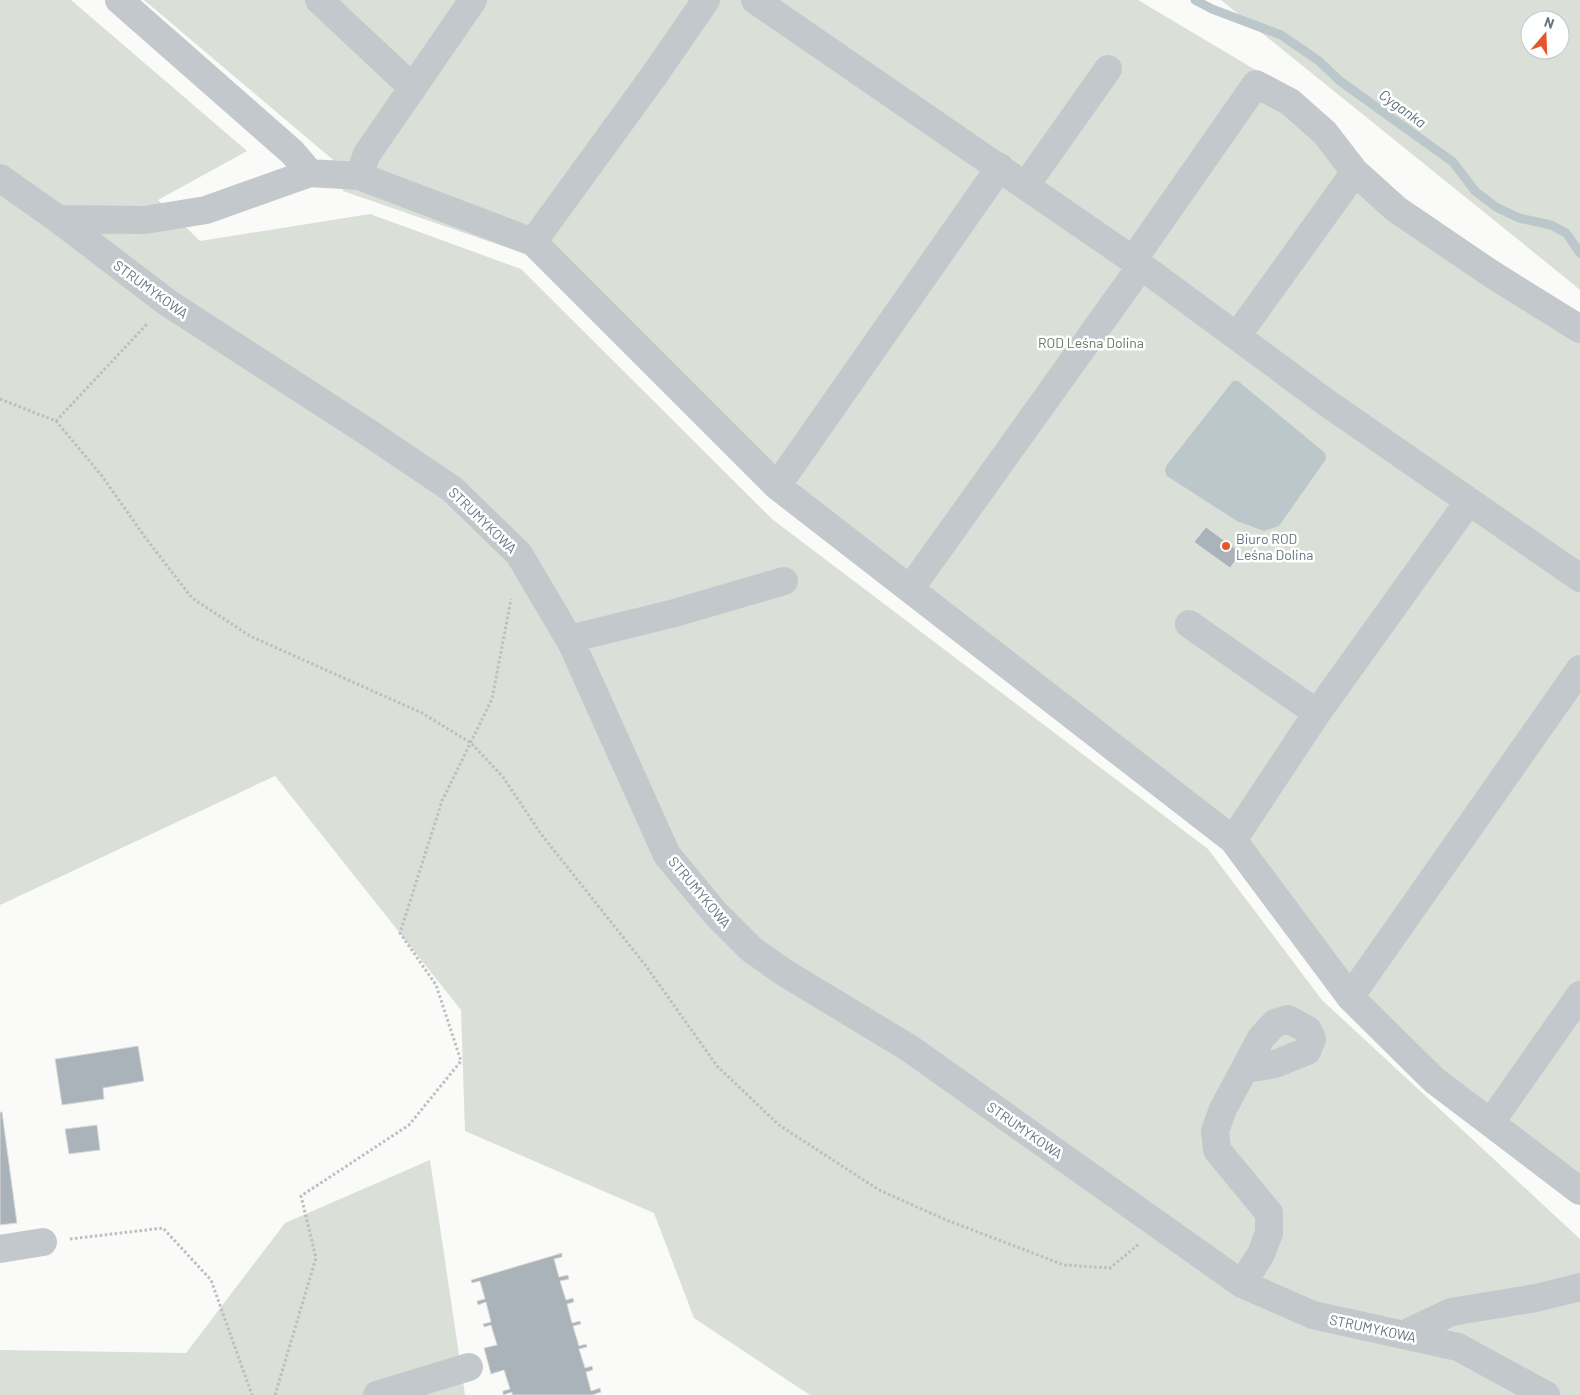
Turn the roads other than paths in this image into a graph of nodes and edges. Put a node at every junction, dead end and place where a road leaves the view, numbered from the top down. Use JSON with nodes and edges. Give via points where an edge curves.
{"nodes":[{"id":1,"x":119,"y":0,"type":"edge"},
{"id":2,"x":319,"y":0,"type":"edge"},
{"id":3,"x":473,"y":0,"type":"edge"},
{"id":4,"x":706,"y":0,"type":"edge"},
{"id":5,"x":756,"y":0,"type":"edge"},
{"id":6,"x":1108,"y":69,"type":"dead end"},
{"id":7,"x":413,"y":88,"type":"junction"},
{"id":8,"x":1000,"y":167,"type":"junction"},
{"id":9,"x":310,"y":172,"type":"junction"},
{"id":10,"x":1355,"y":172,"type":"junction"},
{"id":11,"x":359,"y":176,"type":"junction"},
{"id":12,"x":0,"y":178,"type":"edge"},
{"id":13,"x":1026,"y":185,"type":"junction"},
{"id":14,"x":58,"y":219,"type":"junction"},
{"id":15,"x":533,"y":242,"type":"junction"},
{"id":16,"x":1137,"y":263,"type":"junction"},
{"id":17,"x":1580,"y":328,"type":"edge"},
{"id":18,"x":1237,"y":336,"type":"junction"},
{"id":19,"x":777,"y":486,"type":"junction"},
{"id":20,"x":1469,"y":501,"type":"junction"},
{"id":21,"x":1580,"y":578,"type":"edge"},
{"id":22,"x":784,"y":581,"type":"dead end"},
{"id":23,"x":910,"y":589,"type":"junction"},
{"id":24,"x":1189,"y":624,"type":"dead end"},
{"id":25,"x":569,"y":639,"type":"junction"},
{"id":26,"x":1580,"y":669,"type":"edge"},
{"id":27,"x":1317,"y":714,"type":"junction"},
{"id":28,"x":1233,"y":840,"type":"junction"},
{"id":29,"x":1580,"y":995,"type":"edge"},
{"id":30,"x":1350,"y":997,"type":"junction"},
{"id":31,"x":1246,"y":1069,"type":"dead end"},
{"id":32,"x":1491,"y":1122,"type":"junction"},
{"id":33,"x":1580,"y":1191,"type":"edge"},
{"id":34,"x":43,"y":1242,"type":"road end"},
{"id":35,"x":0,"y":1248,"type":"edge"},
{"id":36,"x":1242,"y":1284,"type":"junction"},
{"id":37,"x":1580,"y":1288,"type":"edge"},
{"id":38,"x":1403,"y":1335,"type":"junction"},
{"id":39,"x":469,"y":1366,"type":"dead end"},
{"id":40,"x":377,"y":1395,"type":"edge"},
{"id":41,"x":1546,"y":1395,"type":"edge"}],
"edges":[{"from":1,"to":9,"type":"street","via":[[292,152]]},
{"from":2,"to":7,"type":"street"},
{"from":3,"to":7,"type":"street"},
{"from":4,"to":15,"type":"street"},
{"from":5,"to":8,"type":"street"},
{"from":6,"to":13,"type":"street"},
{"from":7,"to":11,"type":"street","via":[[367,154]]},
{"from":8,"to":13,"type":"street"},
{"from":8,"to":19,"type":"street"},
{"from":9,"to":11,"type":"street"},
{"from":9,"to":14,"type":"street","via":[[206,210],[145,220]]},
{"from":10,"to":16,"type":"street","via":[[1325,133],[1297,108],[1256,84]]},
{"from":10,"to":17,"type":"street","via":[[1396,210]]},
{"from":10,"to":18,"type":"street"},
{"from":11,"to":15,"type":"street"},
{"from":12,"to":14,"type":"street","name":"STRUMYKOWA"},
{"from":13,"to":16,"type":"street"},
{"from":14,"to":25,"type":"street","name":"STRUMYKOWA","via":[[168,303],[452,489],[519,554]]},
{"from":15,"to":19,"type":"street"},
{"from":16,"to":18,"type":"street"},
{"from":16,"to":23,"type":"street"},
{"from":18,"to":20,"type":"street"},
{"from":19,"to":23,"type":"street"},
{"from":20,"to":21,"type":"street"},
{"from":20,"to":27,"type":"street"},
{"from":22,"to":25,"type":"street"},
{"from":23,"to":28,"type":"street"},
{"from":24,"to":27,"type":"street"},
{"from":25,"to":36,"type":"street","name":"STRUMYKOWA","via":[[667,855],[716,914],[751,949],[909,1048]]},
{"from":26,"to":30,"type":"street"},
{"from":27,"to":28,"type":"street"},
{"from":28,"to":30,"type":"street"},
{"from":29,"to":32,"type":"street"},
{"from":30,"to":32,"type":"street","via":[[1434,1080]]},
{"from":31,"to":36,"type":"street","via":[[1222,1110],[1215,1131],[1218,1150],[1269,1213],[1269,1233],[1261,1254]]},
{"from":32,"to":33,"type":"street"},
{"from":34,"to":35,"type":"street"},
{"from":36,"to":38,"type":"street","name":"STRUMYKOWA","via":[[1313,1315]]},
{"from":37,"to":38,"type":"street","via":[[1451,1312]]},
{"from":38,"to":41,"type":"street","name":"STRUMYKOWA","via":[[1458,1347]]},
{"from":39,"to":40,"type":"street"}]}
